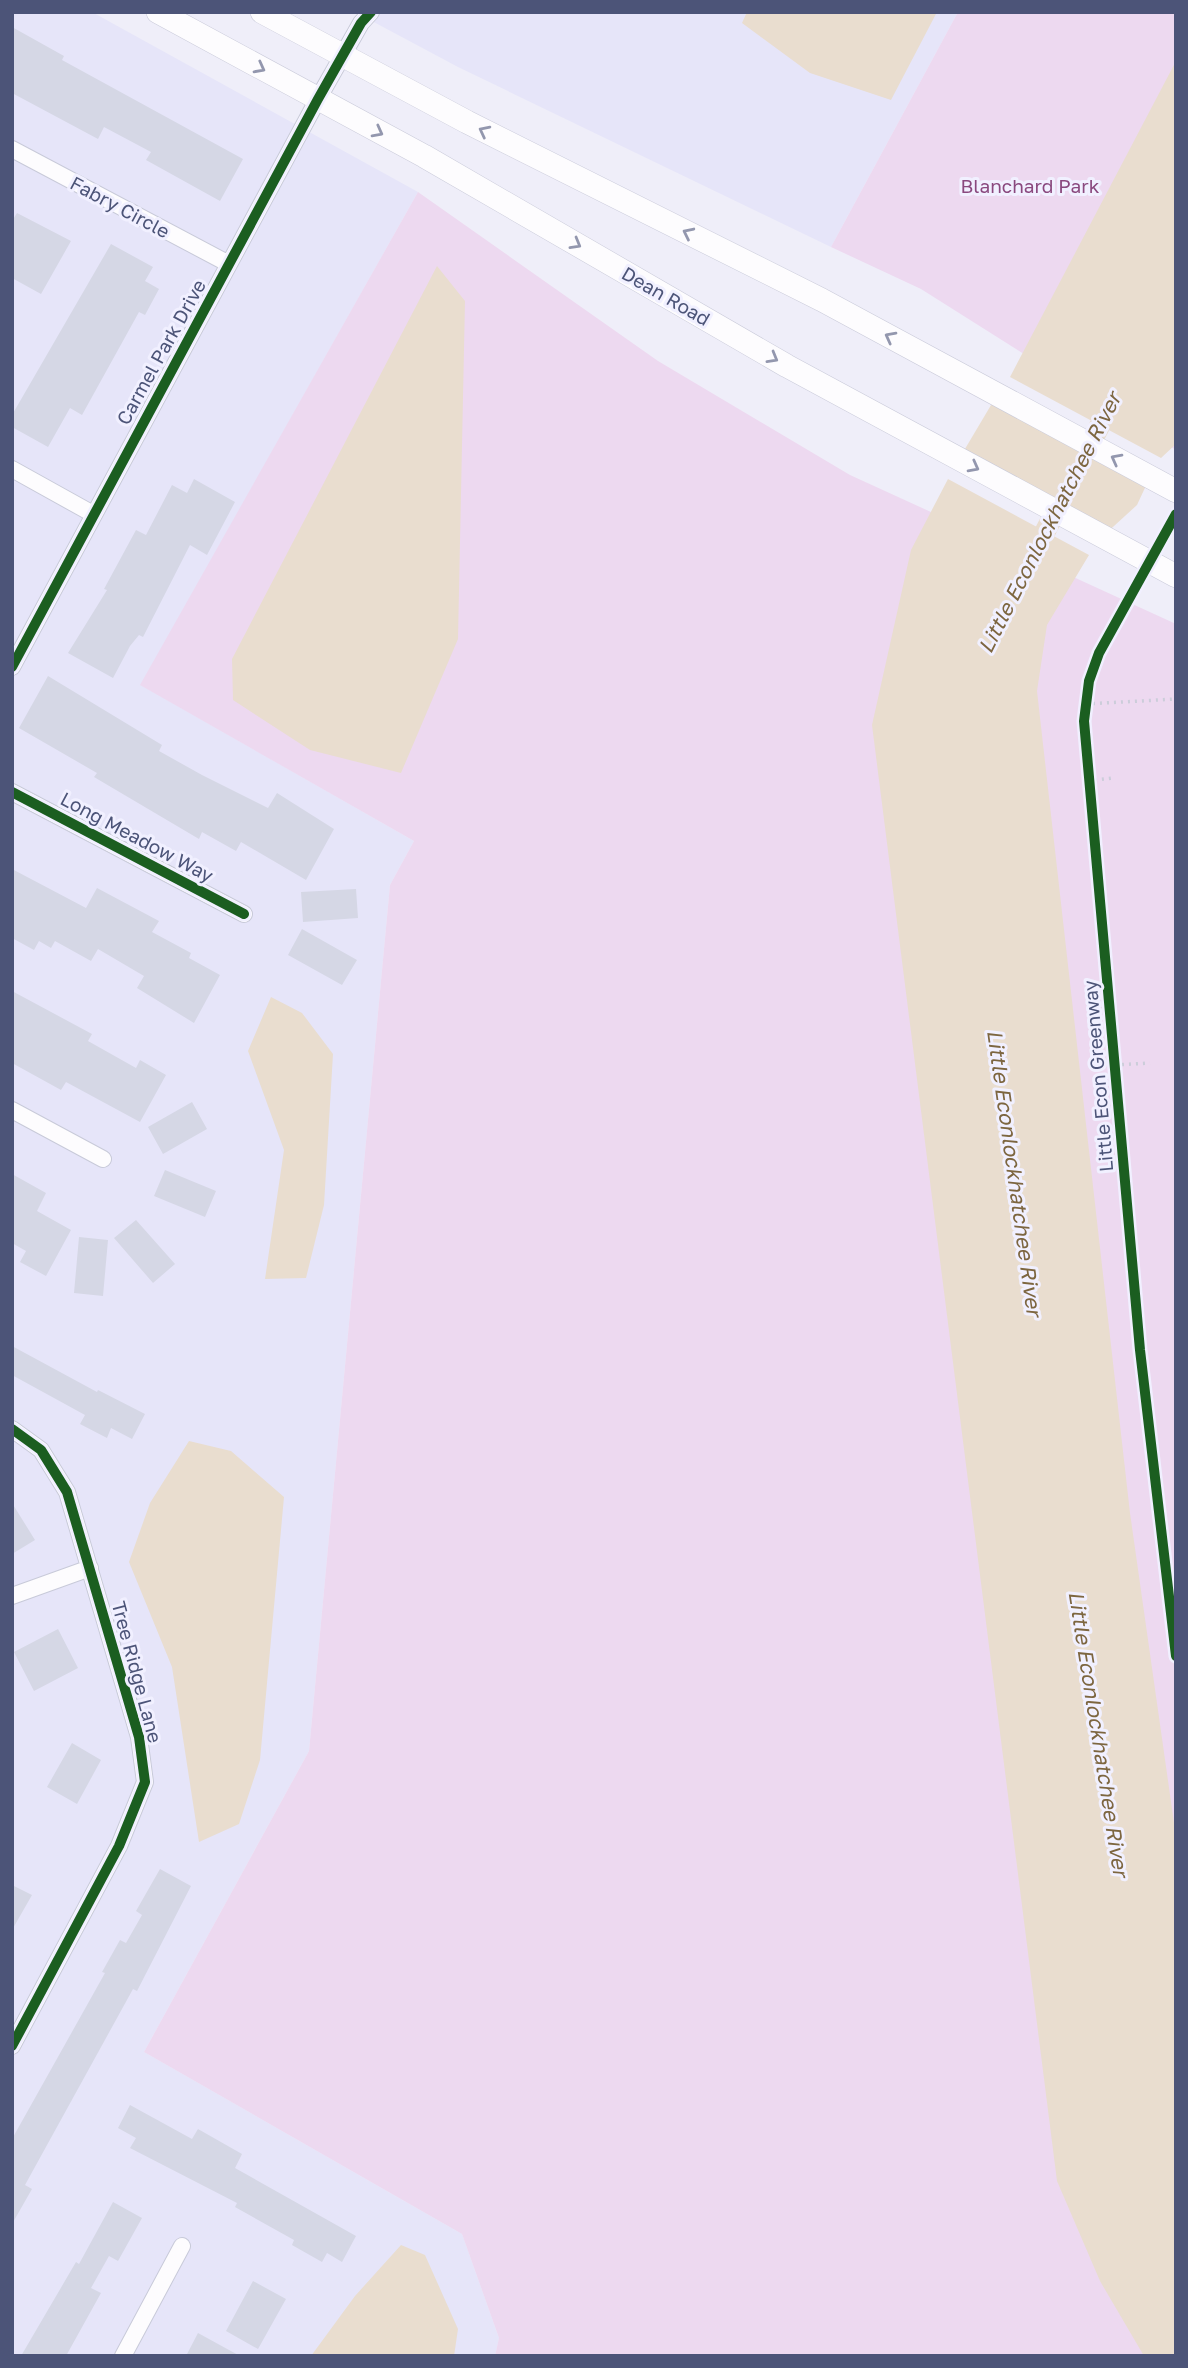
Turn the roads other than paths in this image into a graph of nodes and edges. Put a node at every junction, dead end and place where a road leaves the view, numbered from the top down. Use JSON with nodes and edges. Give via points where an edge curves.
{"nodes":[{"id":1,"x":158,"y":12,"type":"edge"},
{"id":2,"x":262,"y":12,"type":"edge"},
{"id":3,"x":371,"y":12,"type":"edge"},
{"id":4,"x":342,"y":55,"type":"junction"},
{"id":5,"x":318,"y":99,"type":"junction"},
{"id":6,"x":12,"y":149,"type":"edge"},
{"id":7,"x":229,"y":264,"type":"junction"},
{"id":8,"x":12,"y":469,"type":"edge"},
{"id":9,"x":1176,"y":491,"type":"edge"},
{"id":10,"x":93,"y":514,"type":"junction"},
{"id":11,"x":1167,"y":572,"type":"edge"},
{"id":12,"x":12,"y":667,"type":"edge"},
{"id":13,"x":12,"y":792,"type":"edge"},
{"id":14,"x":244,"y":914,"type":"dead end"},
{"id":15,"x":12,"y":1110,"type":"edge"},
{"id":16,"x":103,"y":1159,"type":"dead end"},
{"id":17,"x":12,"y":1429,"type":"edge"},
{"id":18,"x":90,"y":1568,"type":"junction"},
{"id":19,"x":12,"y":1596,"type":"edge"},
{"id":20,"x":12,"y":2046,"type":"edge"},
{"id":21,"x":182,"y":2246,"type":"dead end"},
{"id":22,"x":123,"y":2356,"type":"edge"}],
"edges":[{"from":1,"to":5,"type":"main road","name":"Dean Road","one_way":true},
{"from":2,"to":4,"type":"main road"},
{"from":3,"to":4,"type":"street","name":"Carmel Park Drive"},
{"from":4,"to":5,"type":"street","name":"Carmel Park Drive"},
{"from":9,"to":4,"type":"main road","one_way":true,"via":[[786,282]]},
{"from":5,"to":7,"type":"street","name":"Carmel Park Drive"},
{"from":5,"to":11,"type":"main road","name":"Dean Road","one_way":true,"via":[[787,366]]},
{"from":6,"to":7,"type":"street","name":"Fabry Circle"},
{"from":7,"to":10,"type":"street","name":"Carmel Park Drive"},
{"from":8,"to":10,"type":"street"},
{"from":10,"to":12,"type":"street","name":"Carmel Park Drive"},
{"from":13,"to":14,"type":"street","name":"Long Meadow Way"},
{"from":15,"to":16,"type":"street"},
{"from":17,"to":18,"type":"street","name":"Tree Ridge Lane","via":[[41,1450],[67,1492]]},
{"from":18,"to":19,"type":"street"},
{"from":18,"to":20,"type":"street","name":"Tree Ridge Lane","via":[[139,1737],[145,1782],[119,1846]]},
{"from":21,"to":22,"type":"street"}]}
